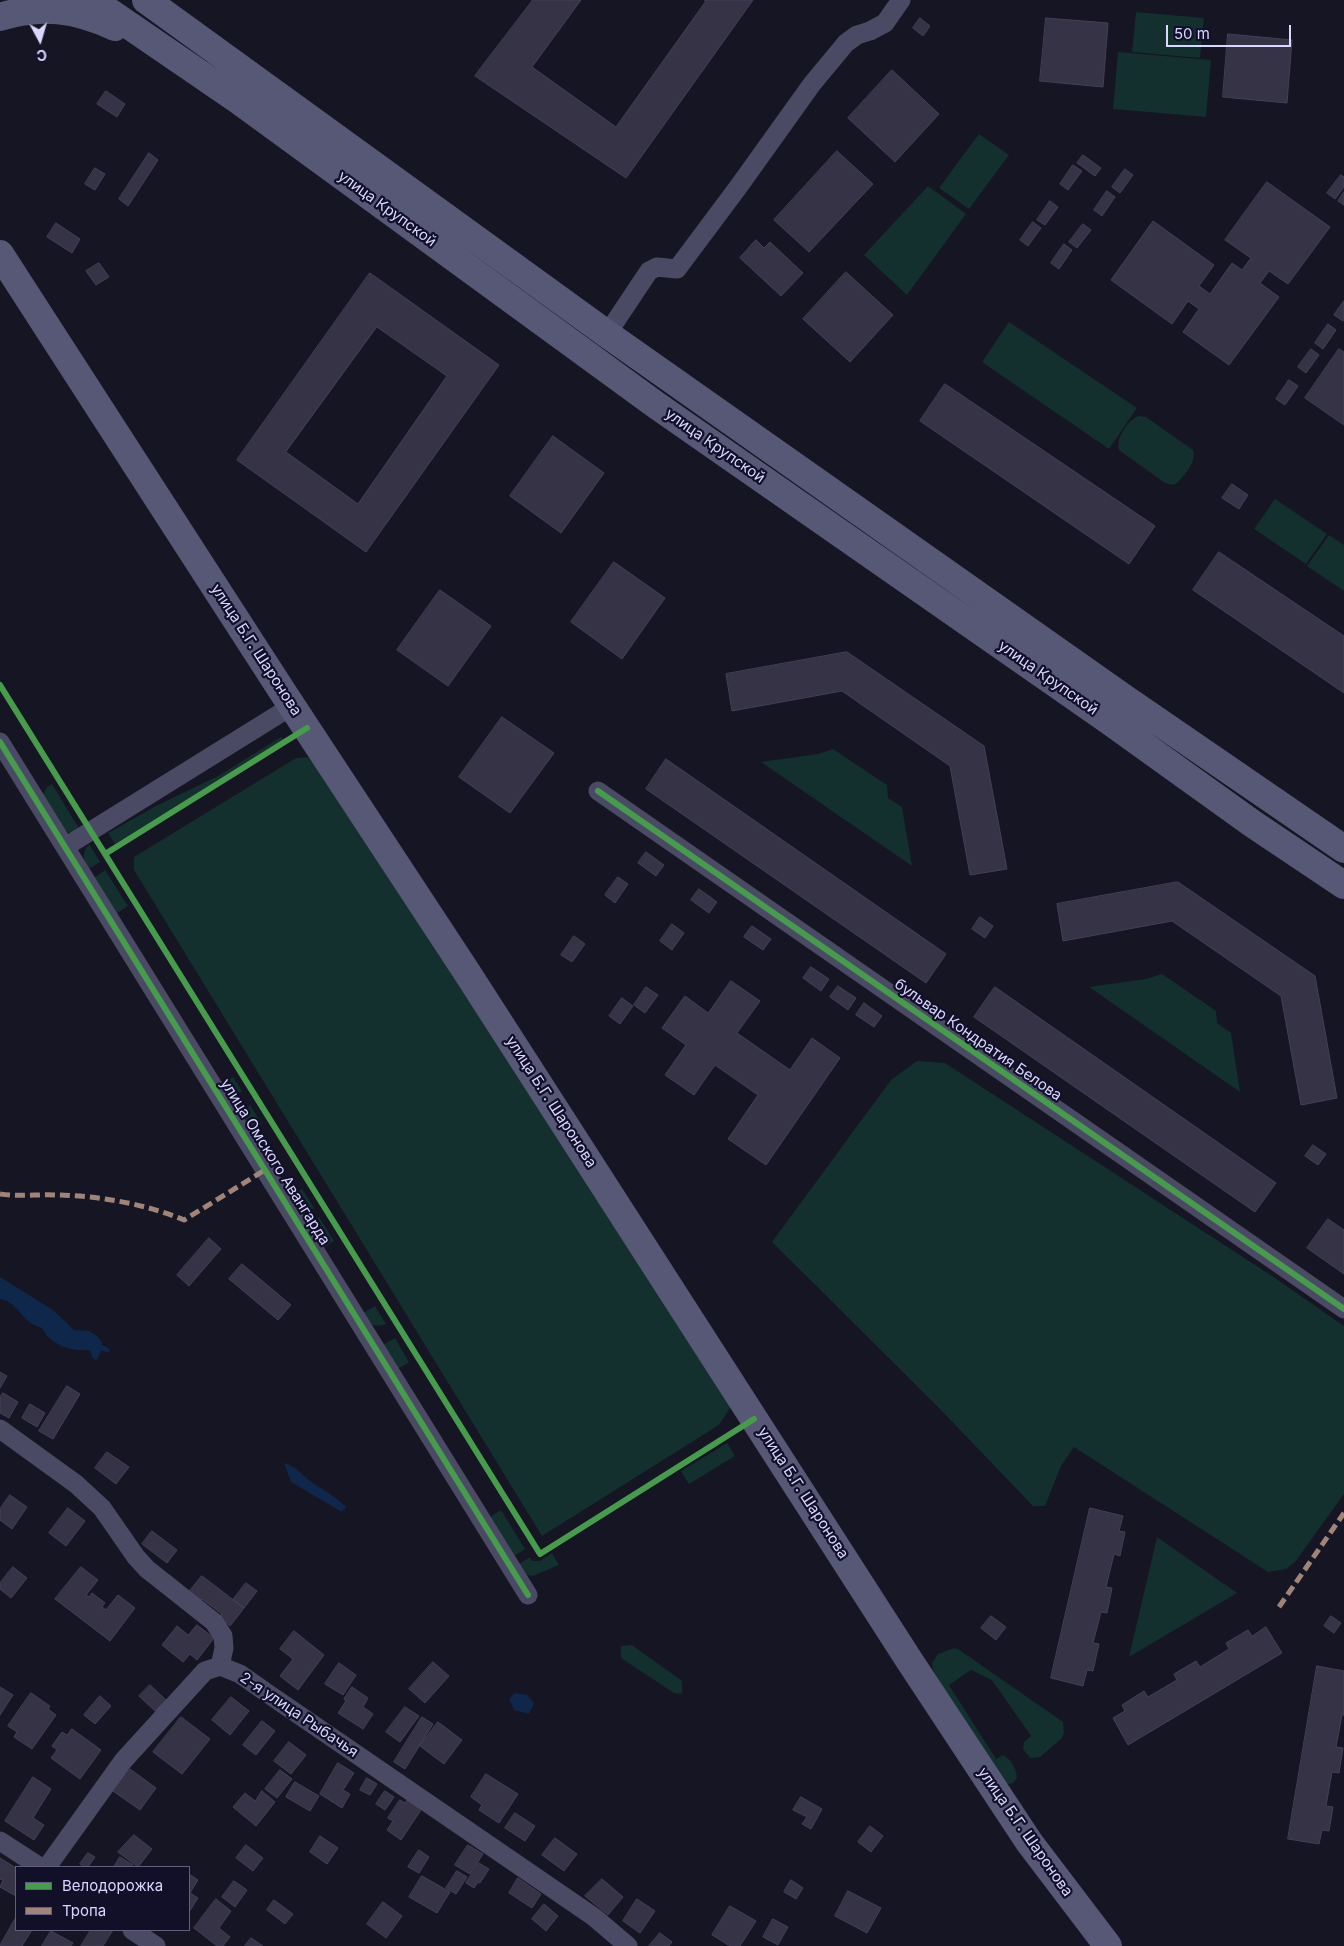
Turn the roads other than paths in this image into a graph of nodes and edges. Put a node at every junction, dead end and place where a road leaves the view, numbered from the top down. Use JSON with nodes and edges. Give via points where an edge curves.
{"nodes":[{"id":1,"x":92,"y":0,"type":"edge"},
{"id":2,"x":146,"y":0,"type":"edge"},
{"id":3,"x":901,"y":0,"type":"edge"},
{"id":4,"x":163,"y":9,"type":"edge"},
{"id":5,"x":0,"y":17,"type":"edge"},
{"id":6,"x":157,"y":45,"type":"junction"},
{"id":7,"x":0,"y":254,"type":"edge"},
{"id":8,"x":607,"y":334,"type":"junction"},
{"id":9,"x":292,"y":706,"type":"junction"},
{"id":10,"x":0,"y":742,"type":"edge"},
{"id":11,"x":598,"y":791,"type":"dead end"},
{"id":12,"x":65,"y":847,"type":"junction"},
{"id":13,"x":1344,"y":849,"type":"edge"},
{"id":14,"x":1344,"y":885,"type":"edge"},
{"id":15,"x":1344,"y":1309,"type":"edge"},
{"id":16,"x":0,"y":1429,"type":"edge"},
{"id":17,"x":528,"y":1595,"type":"dead end"},
{"id":18,"x":220,"y":1666,"type":"junction"},
{"id":19,"x":0,"y":1841,"type":"edge"},
{"id":20,"x":38,"y":1866,"type":"edge"},
{"id":21,"x":48,"y":1866,"type":"edge"},
{"id":22,"x":134,"y":1931,"type":"edge"},
{"id":23,"x":156,"y":1946,"type":"edge"},
{"id":24,"x":628,"y":1946,"type":"edge"},
{"id":25,"x":1108,"y":1946,"type":"edge"}],
"edges":[{"from":1,"to":6,"type":"main road","name":"улица Крупской"},
{"from":2,"to":4,"type":"main road","name":"улица Крупской"},
{"from":3,"to":8,"type":"street","via":[[885,23],[846,43],[800,98],[677,269],[658,267],[649,271]]},
{"from":4,"to":8,"type":"main road","name":"улица Крупской"},
{"from":5,"to":6,"type":"main road","via":[[43,9],[69,11]]},
{"from":6,"to":14,"type":"main road","name":"улица Крупской","via":[[238,100],[656,405]]},
{"from":7,"to":9,"type":"main road","name":"улица Б.Г. Шаронова"},
{"from":8,"to":13,"type":"main road","name":"улица Крупской"},
{"from":9,"to":12,"type":"street"},
{"from":9,"to":25,"type":"main road","name":"улица Б.Г. Шаронова","via":[[1019,1826]]},
{"from":10,"to":12,"type":"street","name":"улица Омского Авангарда"},
{"from":11,"to":15,"type":"street","name":"бульвар Кондратия Белова"},
{"from":12,"to":17,"type":"street","name":"улица Омского Авангарда"},
{"from":16,"to":18,"type":"street","via":[[76,1484],[102,1508],[147,1569],[214,1622],[223,1636]]},
{"from":18,"to":21,"type":"street","via":[[205,1671],[123,1761]]},
{"from":18,"to":24,"type":"street","name":"2-я улица Рыбачья","via":[[254,1683],[594,1917]]},
{"from":19,"to":20,"type":"street"},
{"from":22,"to":23,"type":"street"}]}
